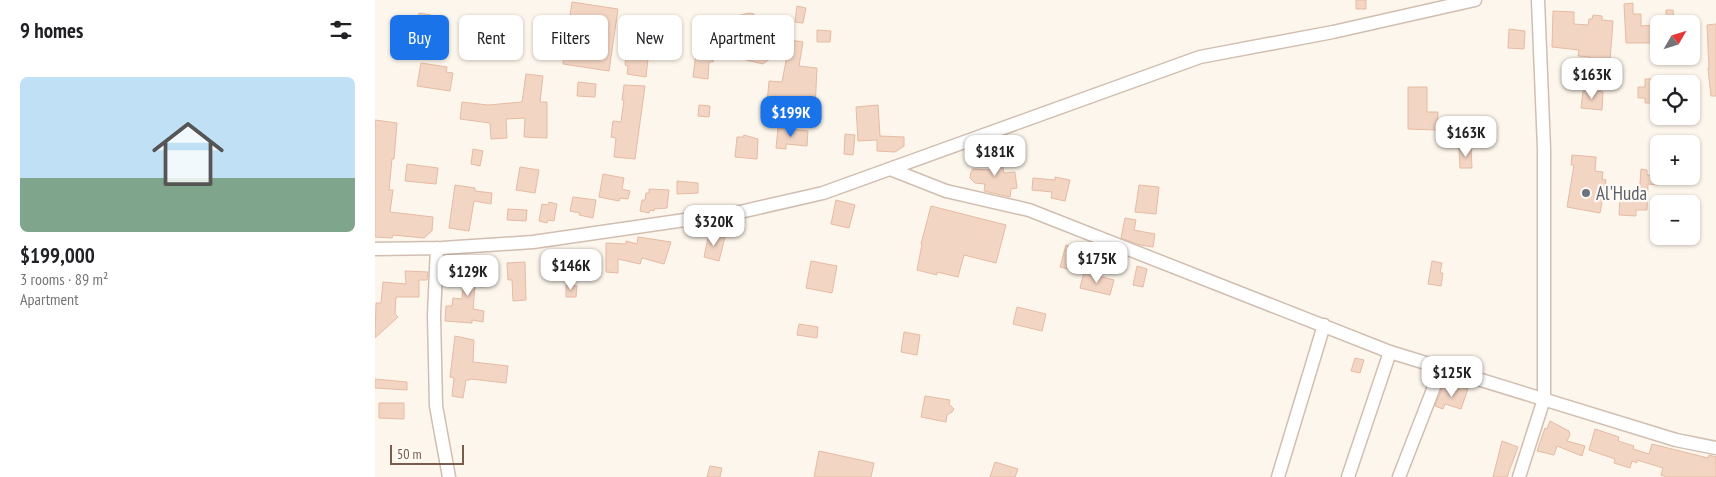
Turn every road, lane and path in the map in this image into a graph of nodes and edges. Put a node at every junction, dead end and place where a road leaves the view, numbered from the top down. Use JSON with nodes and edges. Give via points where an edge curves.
{"nodes":[{"id":1,"x":1475,"y":0,"type":"edge"},
{"id":2,"x":1538,"y":0,"type":"edge"},
{"id":3,"x":1428,"y":5,"type":"edge"},
{"id":4,"x":890,"y":168,"type":"junction"},
{"id":5,"x":437,"y":248,"type":"junction"},
{"id":6,"x":375,"y":249,"type":"edge"},
{"id":7,"x":1324,"y":325,"type":"junction"},
{"id":8,"x":1390,"y":352,"type":"junction"},
{"id":9,"x":1441,"y":369,"type":"junction"},
{"id":10,"x":1544,"y":399,"type":"junction"},
{"id":11,"x":1716,"y":448,"type":"edge"},
{"id":12,"x":449,"y":477,"type":"edge"},
{"id":13,"x":1278,"y":477,"type":"edge"},
{"id":14,"x":1348,"y":477,"type":"edge"},
{"id":15,"x":1399,"y":477,"type":"edge"},
{"id":16,"x":1519,"y":477,"type":"edge"}],
"edges":[{"from":1,"to":3,"type":"street"},
{"from":2,"to":10,"type":"street","via":[[1544,149]]},
{"from":3,"to":4,"type":"street","via":[[1333,32],[1201,57]]},
{"from":4,"to":5,"type":"street","via":[[823,193],[740,212],[533,242]]},
{"from":4,"to":7,"type":"street","via":[[945,192],[1029,210]]},
{"from":5,"to":6,"type":"street"},
{"from":5,"to":12,"type":"street","via":[[434,315],[436,406]]},
{"from":7,"to":8,"type":"street"},
{"from":7,"to":13,"type":"street"},
{"from":8,"to":9,"type":"street"},
{"from":8,"to":14,"type":"street"},
{"from":9,"to":10,"type":"street"},
{"from":9,"to":15,"type":"street"},
{"from":10,"to":11,"type":"street","via":[[1676,440]]},
{"from":10,"to":16,"type":"street"}]}
